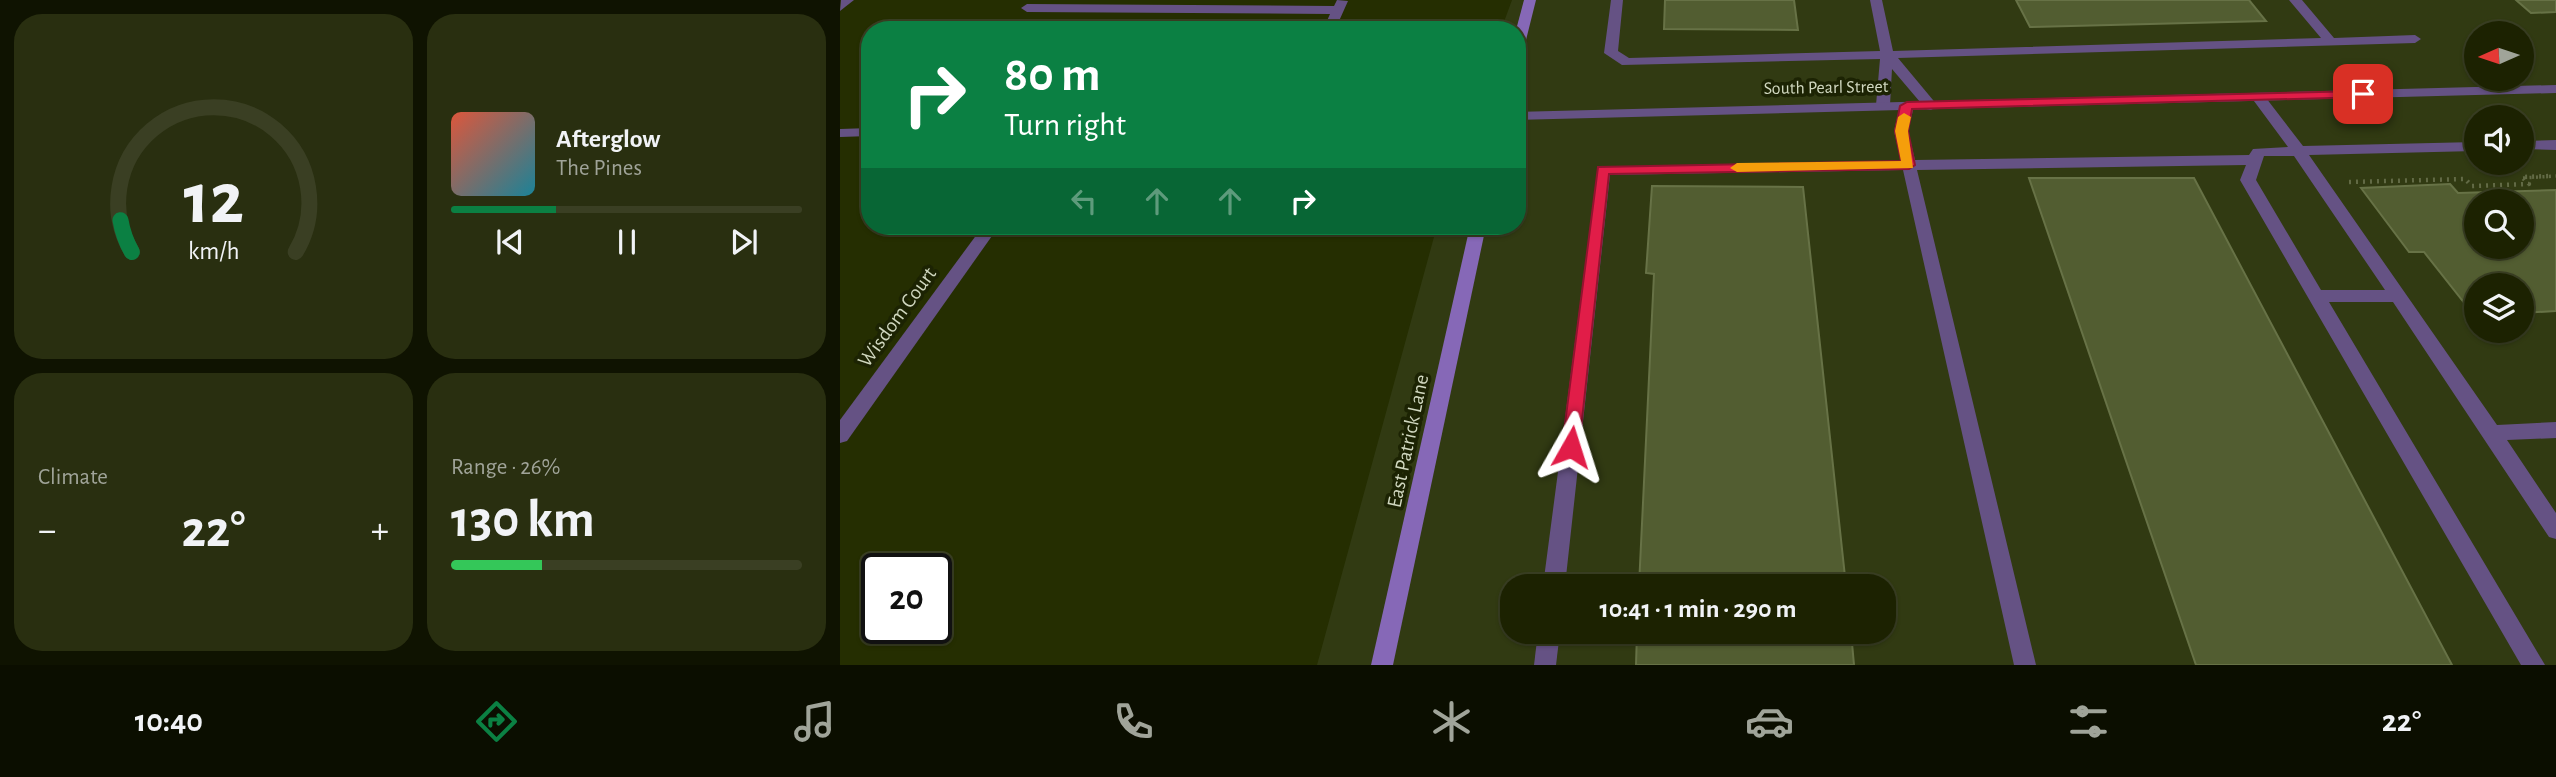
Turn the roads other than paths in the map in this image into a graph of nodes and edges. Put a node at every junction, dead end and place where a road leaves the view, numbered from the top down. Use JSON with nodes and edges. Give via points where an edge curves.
{"nodes":[{"id":1,"x":848,"y":0,"type":"edge"},
{"id":2,"x":1530,"y":0,"type":"edge"},
{"id":3,"x":1617,"y":0,"type":"edge"},
{"id":4,"x":1876,"y":0,"type":"edge"},
{"id":5,"x":2295,"y":0,"type":"edge"},
{"id":6,"x":1340,"y":5,"type":"edge"},
{"id":7,"x":840,"y":7,"type":"edge"},
{"id":8,"x":1027,"y":8,"type":"dead end"},
{"id":9,"x":1525,"y":21,"type":"edge"},
{"id":10,"x":2415,"y":39,"type":"dead end"},
{"id":11,"x":2331,"y":41,"type":"junction"},
{"id":12,"x":1887,"y":54,"type":"junction"},
{"id":13,"x":2556,"y":89,"type":"edge"},
{"id":14,"x":2258,"y":97,"type":"junction"},
{"id":15,"x":1883,"y":105,"type":"junction"},
{"id":16,"x":1907,"y":106,"type":"junction"},
{"id":17,"x":1931,"y":106,"type":"junction"},
{"id":18,"x":1526,"y":116,"type":"edge"},
{"id":19,"x":861,"y":132,"type":"edge"},
{"id":20,"x":840,"y":133,"type":"edge"},
{"id":21,"x":2534,"y":145,"type":"edge"},
{"id":22,"x":2556,"y":145,"type":"edge"},
{"id":23,"x":2464,"y":146,"type":"edge"},
{"id":24,"x":2297,"y":149,"type":"junction"},
{"id":25,"x":2254,"y":160,"type":"junction"},
{"id":26,"x":1909,"y":165,"type":"junction"},
{"id":27,"x":984,"y":235,"type":"edge"},
{"id":28,"x":1476,"y":235,"type":"edge"},
{"id":29,"x":2316,"y":296,"type":"junction"},
{"id":30,"x":2398,"y":296,"type":"junction"},
{"id":31,"x":2556,"y":430,"type":"edge"},
{"id":32,"x":2492,"y":433,"type":"junction"},
{"id":33,"x":840,"y":435,"type":"edge"},
{"id":34,"x":2556,"y":530,"type":"edge"},
{"id":35,"x":1555,"y":574,"type":"edge"},
{"id":36,"x":1548,"y":644,"type":"edge"},
{"id":37,"x":1382,"y":665,"type":"edge"},
{"id":38,"x":1545,"y":665,"type":"edge"},
{"id":39,"x":2025,"y":665,"type":"edge"},
{"id":40,"x":2534,"y":665,"type":"edge"}],
"edges":[{"from":1,"to":7,"type":"street"},
{"from":2,"to":9,"type":"main road"},
{"from":3,"to":12,"type":"street","via":[[1611,53],[1627,62]]},
{"from":4,"to":12,"type":"street"},
{"from":5,"to":11,"type":"street"},
{"from":6,"to":8,"type":"street"},
{"from":10,"to":11,"type":"street"},
{"from":11,"to":12,"type":"street"},
{"from":12,"to":15,"type":"street"},
{"from":12,"to":17,"type":"street"},
{"from":13,"to":14,"type":"street","name":"South Pearl Street"},
{"from":14,"to":17,"type":"street","name":"South Pearl Street"},
{"from":14,"to":24,"type":"street"},
{"from":15,"to":16,"type":"street","name":"South Pearl Street"},
{"from":15,"to":18,"type":"street","name":"South Pearl Street"},
{"from":16,"to":17,"type":"street","name":"South Pearl Street"},
{"from":16,"to":26,"type":"street","via":[[1901,131]]},
{"from":19,"to":20,"type":"street"},
{"from":21,"to":22,"type":"street"},
{"from":23,"to":24,"type":"street"},
{"from":24,"to":25,"type":"street","via":[[2258,152]]},
{"from":24,"to":30,"type":"street"},
{"from":25,"to":26,"type":"street"},
{"from":25,"to":29,"type":"street","via":[[2248,180]]},
{"from":26,"to":35,"type":"street","via":[[1603,170]]},
{"from":26,"to":39,"type":"street"},
{"from":27,"to":33,"type":"street","name":"Wisdom Court"},
{"from":28,"to":37,"type":"main road","name":"East Patrick Lane"},
{"from":29,"to":30,"type":"street"},
{"from":29,"to":40,"type":"street"},
{"from":30,"to":32,"type":"street"},
{"from":31,"to":32,"type":"street"},
{"from":32,"to":34,"type":"street"},
{"from":36,"to":38,"type":"street"}]}
